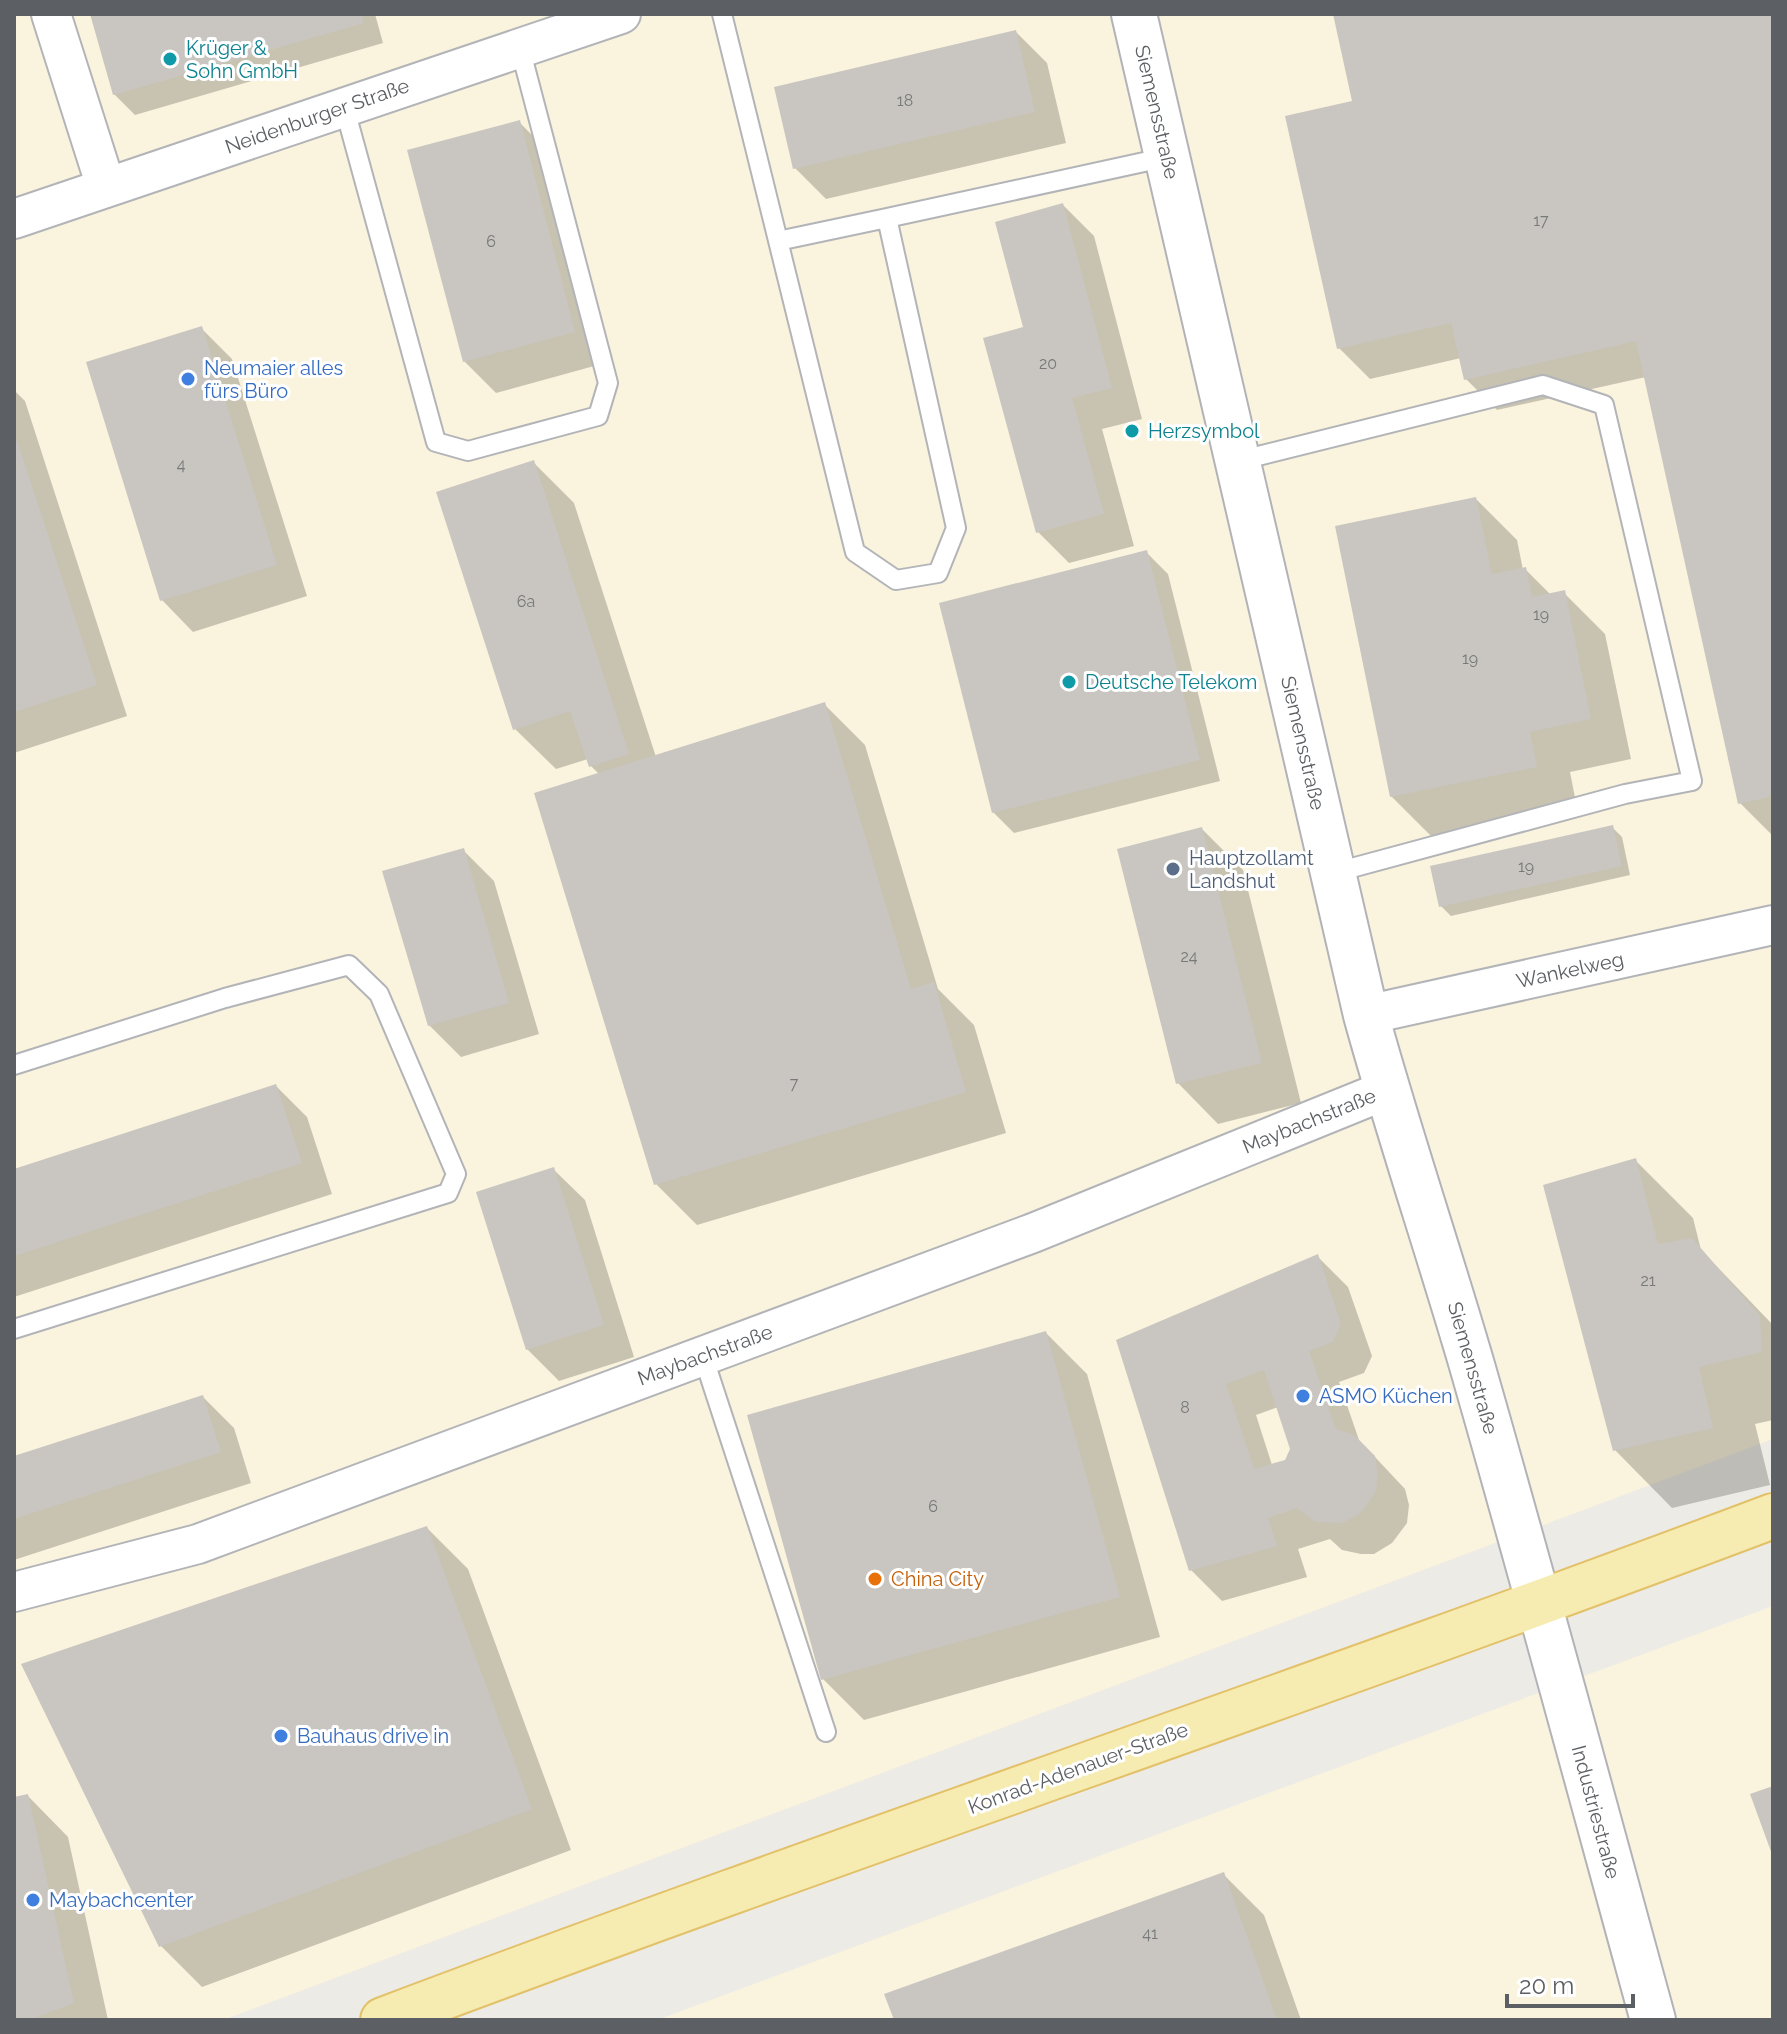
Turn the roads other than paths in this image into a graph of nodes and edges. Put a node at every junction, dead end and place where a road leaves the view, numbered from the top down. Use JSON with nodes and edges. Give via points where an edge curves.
{"nodes":[{"id":1,"x":51,"y":14,"type":"edge"},
{"id":2,"x":621,"y":14,"type":"edge"},
{"id":3,"x":722,"y":14,"type":"edge"},
{"id":4,"x":1134,"y":14,"type":"edge"},
{"id":5,"x":520,"y":48,"type":"junction"},
{"id":6,"x":344,"y":106,"type":"junction"},
{"id":7,"x":1167,"y":157,"type":"junction"},
{"id":8,"x":106,"y":187,"type":"junction"},
{"id":9,"x":887,"y":218,"type":"junction"},
{"id":10,"x":14,"y":219,"type":"edge"},
{"id":11,"x":778,"y":241,"type":"junction"},
{"id":12,"x":1238,"y":461,"type":"junction"},
{"id":13,"x":1333,"y":873,"type":"junction"},
{"id":14,"x":1773,"y":925,"type":"edge"},
{"id":15,"x":1366,"y":1015,"type":"junction"},
{"id":16,"x":14,"y":1065,"type":"edge"},
{"id":17,"x":1386,"y":1090,"type":"junction"},
{"id":18,"x":14,"y":1329,"type":"edge"},
{"id":19,"x":703,"y":1356,"type":"junction"},
{"id":20,"x":1773,"y":1516,"type":"edge"},
{"id":21,"x":14,"y":1592,"type":"edge"},
{"id":22,"x":1540,"y":1604,"type":"junction"},
{"id":23,"x":826,"y":1732,"type":"dead end"},
{"id":24,"x":383,"y":2020,"type":"edge"},
{"id":25,"x":1653,"y":2020,"type":"edge"}],
"edges":[{"from":1,"to":8,"type":"street"},
{"from":2,"to":5,"type":"street","name":"Neidenburger Straße"},
{"from":3,"to":11,"type":"lane"},
{"from":4,"to":7,"type":"main road","name":"Siemensstraße"},
{"from":5,"to":6,"type":"street","name":"Neidenburger Straße"},
{"from":5,"to":6,"type":"lane","via":[[608,383],[598,416],[468,451],[436,442]]},
{"from":6,"to":8,"type":"street","name":"Neidenburger Straße"},
{"from":7,"to":9,"type":"lane"},
{"from":7,"to":12,"type":"main road","name":"Siemensstraße"},
{"from":8,"to":10,"type":"street","name":"Neidenburger Straße"},
{"from":9,"to":11,"type":"lane"},
{"from":9,"to":11,"type":"lane","via":[[956,528],[938,573],[896,580],[855,552]]},
{"from":12,"to":13,"type":"main road","name":"Siemensstraße"},
{"from":12,"to":13,"type":"lane","via":[[1543,385],[1604,405],[1692,781],[1625,794]]},
{"from":13,"to":15,"type":"main road","name":"Siemensstraße"},
{"from":14,"to":15,"type":"street","name":"Wankelweg"},
{"from":15,"to":17,"type":"main road","name":"Siemensstraße"},
{"from":16,"to":18,"type":"lane","via":[[349,965],[379,994],[456,1174],[448,1193]]},
{"from":17,"to":19,"type":"street","name":"Maybachstraße","via":[[1033,1233]]},
{"from":17,"to":22,"type":"main road","name":"Siemensstraße","via":[[1440,1254]]},
{"from":19,"to":21,"type":"street","name":"Maybachstraße","via":[[198,1544]]},
{"from":19,"to":23,"type":"lane"},
{"from":20,"to":22,"type":"main road","name":"Konrad-Adenauer-Straße"},
{"from":22,"to":24,"type":"main road","name":"Konrad-Adenauer-Straße"},
{"from":22,"to":25,"type":"main road","name":"Industriestraße"}]}
